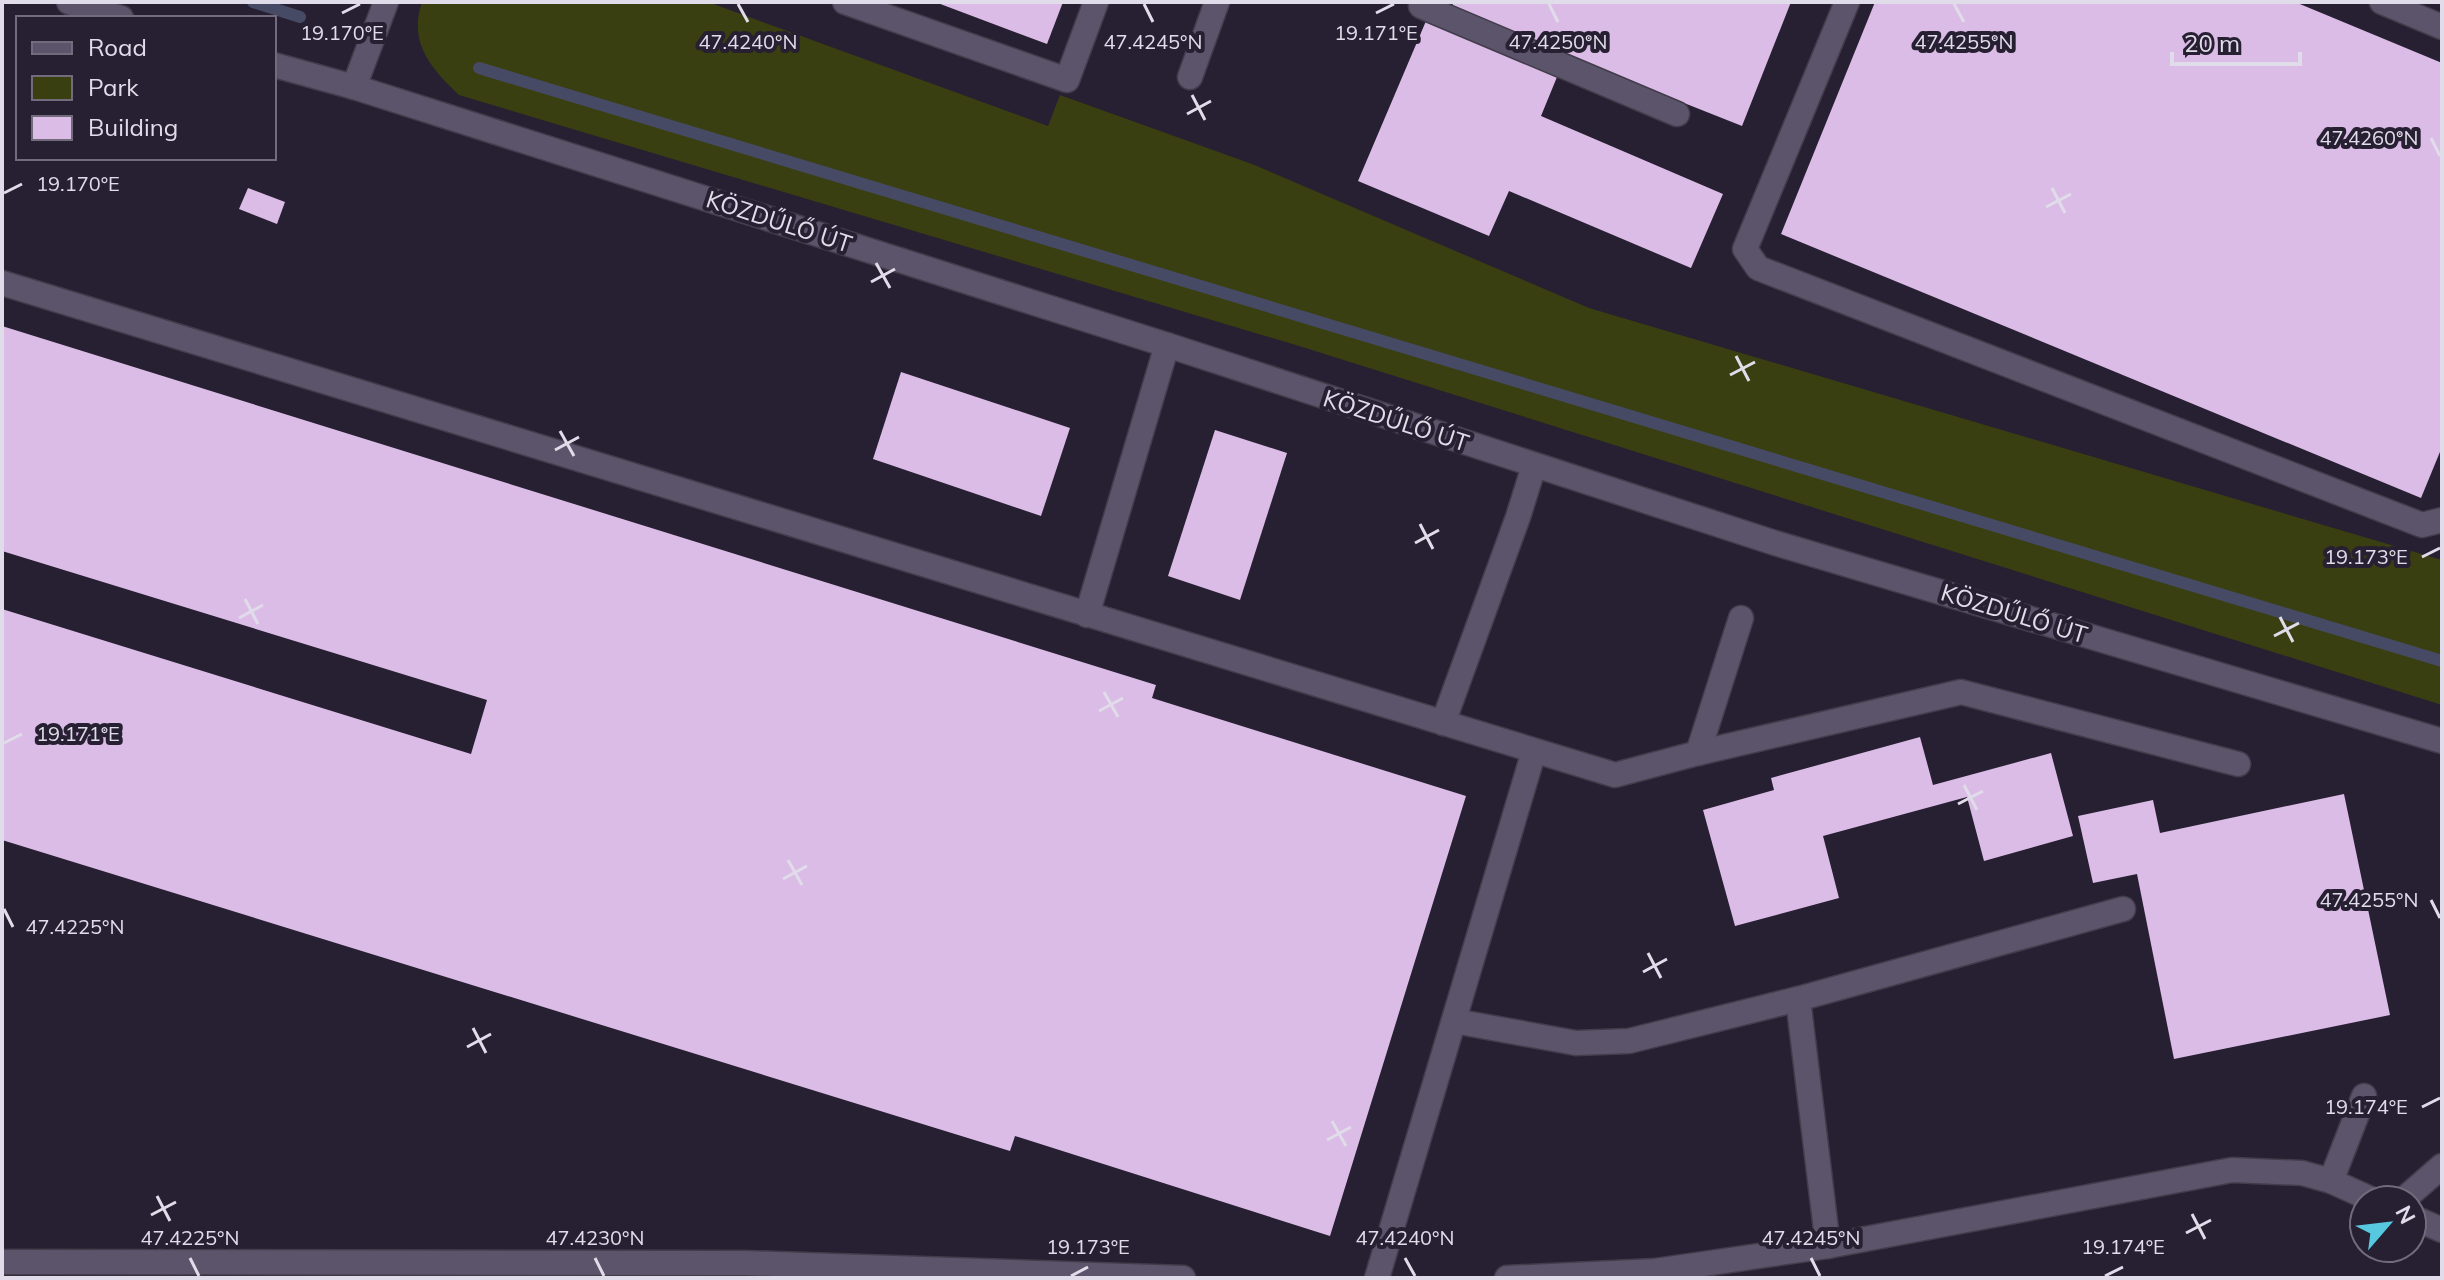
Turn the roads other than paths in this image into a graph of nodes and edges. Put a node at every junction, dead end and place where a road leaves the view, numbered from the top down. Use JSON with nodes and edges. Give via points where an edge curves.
{"nodes":[{"id":1,"x":69,"y":2,"type":"edge"},
{"id":2,"x":386,"y":2,"type":"edge"},
{"id":3,"x":845,"y":2,"type":"edge"},
{"id":4,"x":1096,"y":2,"type":"edge"},
{"id":5,"x":1217,"y":2,"type":"edge"},
{"id":6,"x":1422,"y":2,"type":"edge"},
{"id":7,"x":1847,"y":2,"type":"edge"},
{"id":8,"x":2382,"y":2,"type":"edge"},
{"id":9,"x":114,"y":16,"type":"edge"},
{"id":10,"x":2442,"y":27,"type":"edge"},
{"id":11,"x":276,"y":66,"type":"edge"},
{"id":12,"x":1190,"y":77,"type":"dead end"},
{"id":13,"x":354,"y":87,"type":"junction"},
{"id":14,"x":1677,"y":114,"type":"dead end"},
{"id":15,"x":2,"y":283,"type":"edge"},
{"id":16,"x":1167,"y":345,"type":"junction"},
{"id":17,"x":1534,"y":466,"type":"junction"},
{"id":18,"x":2442,"y":520,"type":"edge"},
{"id":19,"x":1087,"y":615,"type":"junction"},
{"id":20,"x":1741,"y":618,"type":"dead end"},
{"id":21,"x":1443,"y":723,"type":"junction"},
{"id":22,"x":2442,"y":741,"type":"edge"},
{"id":23,"x":1534,"y":751,"type":"junction"},
{"id":24,"x":1698,"y":753,"type":"junction"},
{"id":25,"x":2238,"y":764,"type":"dead end"},
{"id":26,"x":2123,"y":909,"type":"dead end"},
{"id":27,"x":1798,"y":999,"type":"junction"},
{"id":28,"x":1454,"y":1021,"type":"junction"},
{"id":29,"x":2364,"y":1096,"type":"dead end"},
{"id":30,"x":2442,"y":1166,"type":"edge"},
{"id":31,"x":2331,"y":1181,"type":"junction"},
{"id":32,"x":2421,"y":1184,"type":"edge"},
{"id":33,"x":2348,"y":1189,"type":"edge"},
{"id":34,"x":1828,"y":1246,"type":"junction"},
{"id":35,"x":2,"y":1262,"type":"edge"},
{"id":36,"x":1183,"y":1278,"type":"edge"},
{"id":37,"x":1377,"y":1278,"type":"edge"},
{"id":38,"x":1507,"y":1278,"type":"edge"}],
"edges":[{"from":1,"to":9,"type":"street"},
{"from":2,"to":13,"type":"street"},
{"from":3,"to":4,"type":"street","via":[[1067,80]]},
{"from":5,"to":12,"type":"street"},
{"from":6,"to":14,"type":"street","via":[[1421,6]]},
{"from":7,"to":18,"type":"street","via":[[1745,249],[1758,268],[2422,525]]},
{"from":8,"to":10,"type":"street"},
{"from":11,"to":13,"type":"street","name":"KÖZDŰLŐ ÚT"},
{"from":13,"to":16,"type":"street","name":"KÖZDŰLŐ ÚT"},
{"from":15,"to":19,"type":"street"},
{"from":16,"to":17,"type":"street","name":"KÖZDŰLŐ ÚT"},
{"from":16,"to":19,"type":"street"},
{"from":17,"to":21,"type":"street"},
{"from":17,"to":22,"type":"street","name":"KÖZDŰLŐ ÚT"},
{"from":19,"to":21,"type":"street"},
{"from":20,"to":24,"type":"street"},
{"from":21,"to":23,"type":"street"},
{"from":23,"to":24,"type":"street","via":[[1615,775]]},
{"from":23,"to":28,"type":"street"},
{"from":24,"to":25,"type":"street","via":[[1961,692]]},
{"from":26,"to":27,"type":"street"},
{"from":27,"to":28,"type":"street","via":[[1629,1041],[1576,1043]]},
{"from":27,"to":34,"type":"street"},
{"from":28,"to":37,"type":"street"},
{"from":29,"to":31,"type":"street"},
{"from":30,"to":32,"type":"street"},
{"from":31,"to":33,"type":"street"},
{"from":31,"to":34,"type":"street","via":[[2302,1173],[2232,1170]]},
{"from":34,"to":38,"type":"street","via":[[1655,1271]]},
{"from":35,"to":36,"type":"street","via":[[745,1263]]}]}
